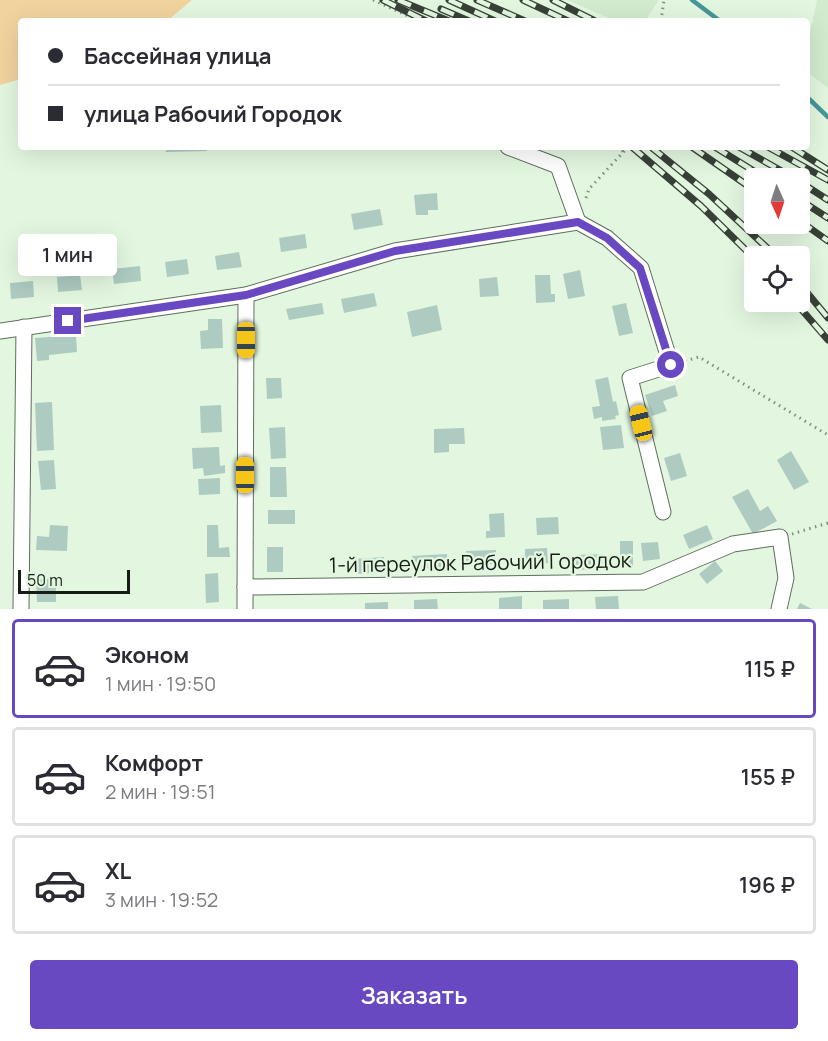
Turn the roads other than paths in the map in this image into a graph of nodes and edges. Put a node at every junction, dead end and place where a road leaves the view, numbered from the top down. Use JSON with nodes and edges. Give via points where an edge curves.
{"nodes":[{"id":1,"x":516,"y":150,"type":"edge"},
{"id":2,"x":578,"y":222,"type":"junction"},
{"id":3,"x":246,"y":295,"type":"junction"},
{"id":4,"x":24,"y":327,"type":"junction"},
{"id":5,"x":0,"y":331,"type":"edge"},
{"id":6,"x":663,"y":512,"type":"dead end"},
{"id":7,"x":245,"y":587,"type":"junction"},
{"id":8,"x":21,"y":609,"type":"edge"},
{"id":9,"x":245,"y":609,"type":"edge"},
{"id":10,"x":779,"y":609,"type":"edge"}],
"edges":[{"from":1,"to":2,"type":"street","via":[[558,166]]},
{"from":2,"to":3,"type":"street","via":[[395,251]]},
{"from":2,"to":6,"type":"street","via":[[607,238],[640,268],[671,365],[630,378]]},
{"from":3,"to":4,"type":"street"},
{"from":3,"to":7,"type":"street"},
{"from":4,"to":5,"type":"street"},
{"from":4,"to":8,"type":"street"},
{"from":7,"to":9,"type":"street"},
{"from":7,"to":10,"type":"street","name":"1-й переулок Рабочий Городок","via":[[643,582],[734,544],[780,537],[786,578]]}]}
